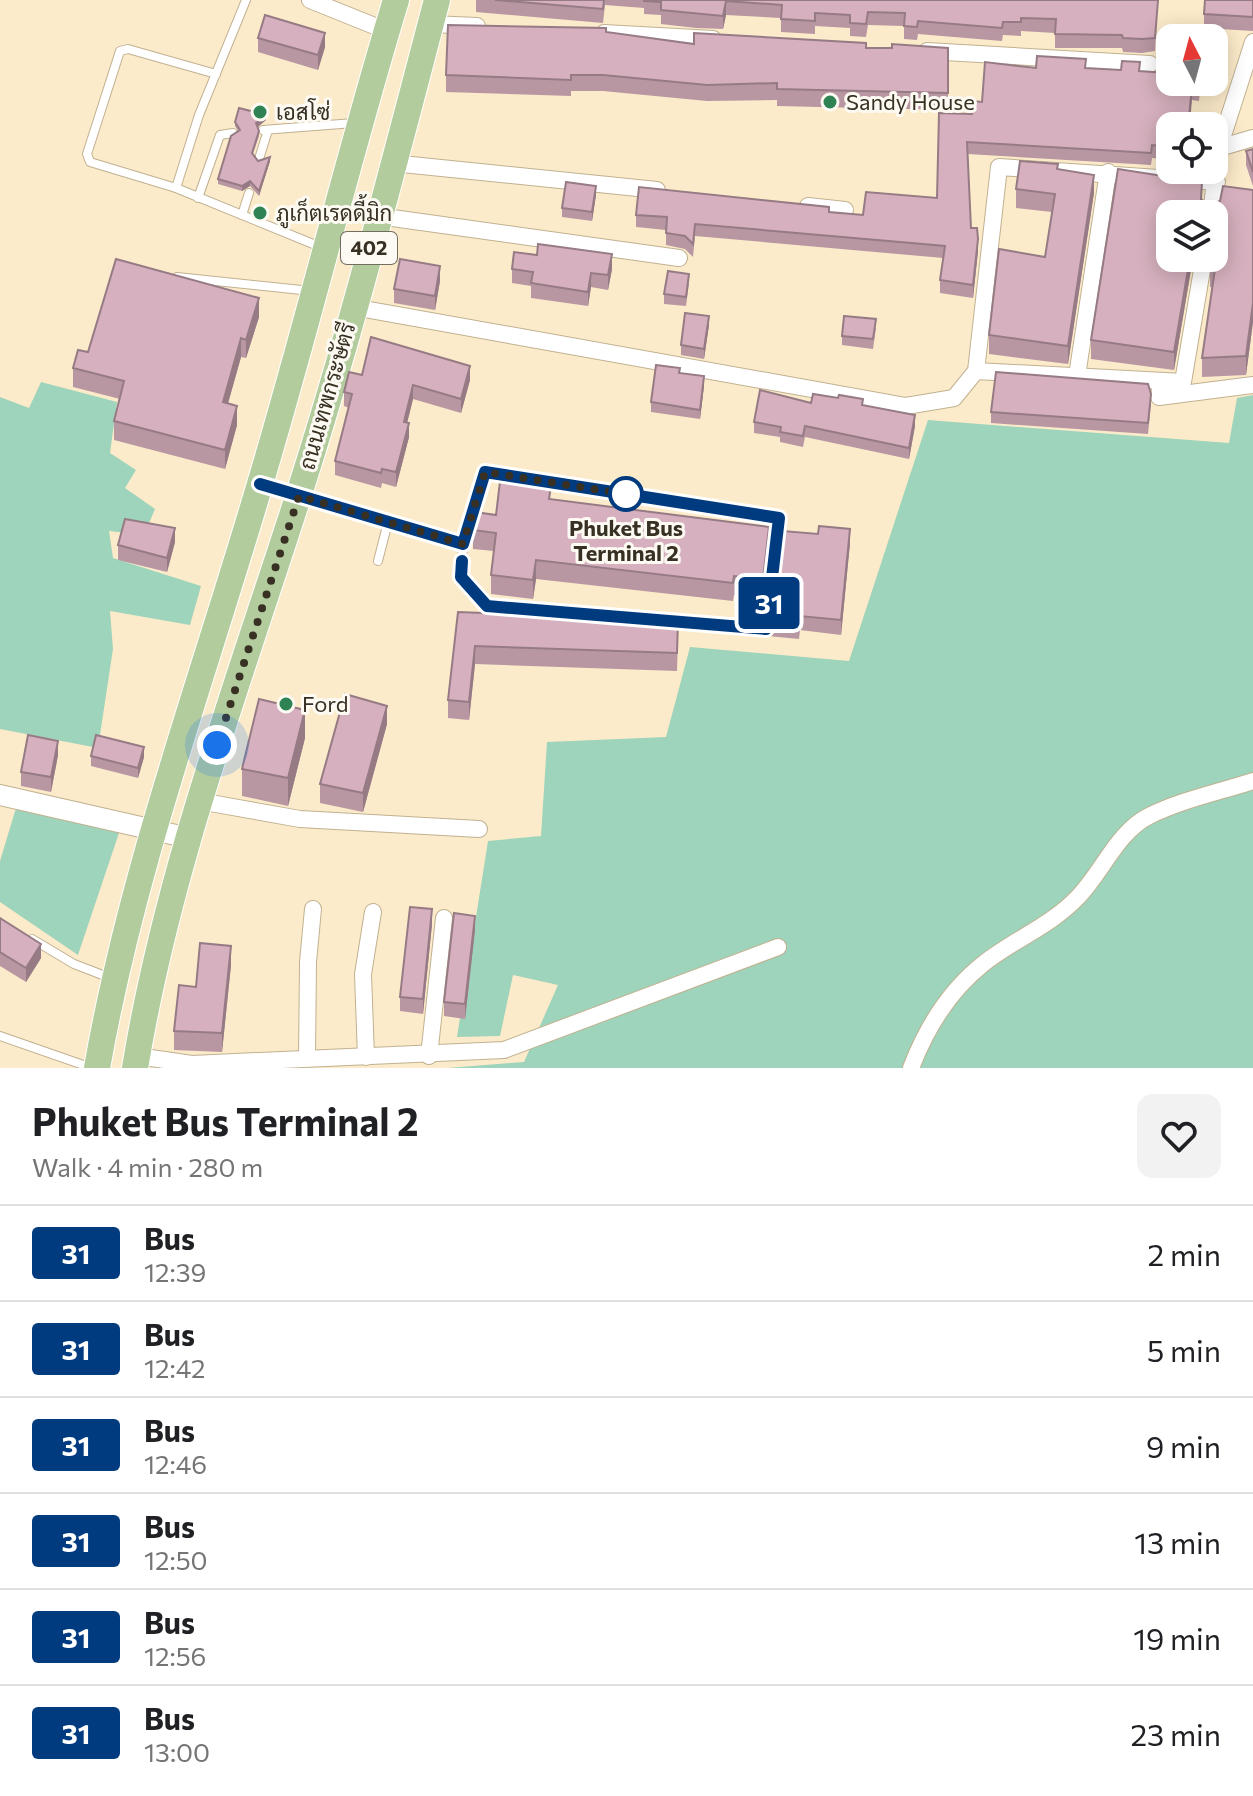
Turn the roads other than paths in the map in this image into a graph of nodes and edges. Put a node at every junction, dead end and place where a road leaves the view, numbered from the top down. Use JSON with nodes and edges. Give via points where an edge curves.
{"nodes":[{"id":1,"x":246,"y":0,"type":"edge"},
{"id":2,"x":310,"y":0,"type":"edge"},
{"id":3,"x":396,"y":0,"type":"edge"},
{"id":4,"x":434,"y":12,"type":"edge"},
{"id":5,"x":493,"y":27,"type":"edge"},
{"id":6,"x":387,"y":31,"type":"junction"},
{"id":7,"x":587,"y":32,"type":"edge"},
{"id":8,"x":728,"y":40,"type":"edge"},
{"id":9,"x":1253,"y":42,"type":"edge"},
{"id":10,"x":915,"y":51,"type":"edge"},
{"id":11,"x":1150,"y":64,"type":"dead end"},
{"id":12,"x":216,"y":74,"type":"junction"},
{"id":13,"x":1228,"y":120,"type":"edge"},
{"id":14,"x":359,"y":123,"type":"junction"},
{"id":15,"x":233,"y":133,"type":"edge"},
{"id":16,"x":1253,"y":138,"type":"edge"},
{"id":17,"x":1228,"y":145,"type":"edge"},
{"id":18,"x":259,"y":159,"type":"edge"},
{"id":19,"x":392,"y":163,"type":"junction"},
{"id":20,"x":1108,"y":172,"type":"junction"},
{"id":21,"x":1156,"y":176,"type":"edge"},
{"id":22,"x":176,"y":188,"type":"junction"},
{"id":23,"x":674,"y":192,"type":"edge"},
{"id":24,"x":249,"y":193,"type":"dead end"},
{"id":25,"x":198,"y":198,"type":"junction"},
{"id":26,"x":783,"y":204,"type":"edge"},
{"id":27,"x":845,"y":210,"type":"edge"},
{"id":28,"x":242,"y":215,"type":"junction"},
{"id":29,"x":378,"y":216,"type":"junction"},
{"id":30,"x":325,"y":248,"type":"junction"},
{"id":31,"x":679,"y":258,"type":"dead end"},
{"id":32,"x":1202,"y":272,"type":"edge"},
{"id":33,"x":159,"y":275,"type":"edge"},
{"id":34,"x":314,"y":292,"type":"junction"},
{"id":35,"x":353,"y":307,"type":"junction"},
{"id":36,"x":976,"y":371,"type":"junction"},
{"id":37,"x":1077,"y":376,"type":"junction"},
{"id":38,"x":1161,"y":381,"type":"junction"},
{"id":39,"x":1253,"y":385,"type":"edge"},
{"id":40,"x":260,"y":484,"type":"junction"},
{"id":41,"x":299,"y":496,"type":"junction"},
{"id":42,"x":388,"y":522,"type":"junction"},
{"id":43,"x":463,"y":544,"type":"junction"},
{"id":44,"x":378,"y":561,"type":"dead end"},
{"id":45,"x":1253,"y":781,"type":"edge"},
{"id":46,"x":0,"y":795,"type":"edge"},
{"id":47,"x":199,"y":801,"type":"junction"},
{"id":48,"x":154,"y":829,"type":"junction"},
{"id":49,"x":479,"y":829,"type":"dead end"},
{"id":50,"x":189,"y":838,"type":"junction"},
{"id":51,"x":313,"y":909,"type":"dead end"},
{"id":52,"x":373,"y":912,"type":"dead end"},
{"id":53,"x":444,"y":918,"type":"dead end"},
{"id":54,"x":25,"y":935,"type":"edge"},
{"id":55,"x":778,"y":947,"type":"dead end"},
{"id":56,"x":114,"y":980,"type":"junction"},
{"id":57,"x":4,"y":1038,"type":"edge"},
{"id":58,"x":0,"y":1048,"type":"edge"},
{"id":59,"x":429,"y":1056,"type":"junction"},
{"id":60,"x":307,"y":1057,"type":"junction"},
{"id":61,"x":366,"y":1057,"type":"junction"},
{"id":62,"x":136,"y":1062,"type":"edge"},
{"id":63,"x":403,"y":1062,"type":"edge"},
{"id":64,"x":94,"y":1068,"type":"edge"},
{"id":65,"x":911,"y":1068,"type":"edge"}],
"edges":[{"from":1,"to":12,"type":"lane"},
{"from":2,"to":6,"type":"street"},
{"from":3,"to":6,"type":"main road","name":"ถนนเทพกระษัตรี","number":"402"},
{"from":4,"to":5,"type":"street"},
{"from":4,"to":19,"type":"main road","name":"ถนนเทพกระษัตรี","number":"402"},
{"from":6,"to":14,"type":"main road","name":"ถนนเทพกระษัตรี","number":"402"},
{"from":7,"to":8,"type":"street"},
{"from":9,"to":13,"type":"street"},
{"from":10,"to":11,"type":"street"},
{"from":12,"to":22,"type":"lane"},
{"from":12,"to":22,"type":"lane","via":[[120,51],[87,154],[90,162]]},
{"from":14,"to":18,"type":"lane","via":[[266,130]]},
{"from":14,"to":30,"type":"main road","name":"ถนนเทพกระษัตรี","number":"402"},
{"from":15,"to":25,"type":"lane","via":[[220,135]]},
{"from":16,"to":17,"type":"street"},
{"from":19,"to":23,"type":"street"},
{"from":19,"to":29,"type":"main road","name":"ถนนเทพกระษัตรี","number":"402"},
{"from":20,"to":21,"type":"street"},
{"from":20,"to":36,"type":"street","via":[[999,167]]},
{"from":20,"to":37,"type":"street"},
{"from":22,"to":25,"type":"lane"},
{"from":24,"to":28,"type":"lane"},
{"from":25,"to":28,"type":"lane"},
{"from":26,"to":27,"type":"street"},
{"from":28,"to":30,"type":"lane"},
{"from":29,"to":31,"type":"street"},
{"from":29,"to":35,"type":"main road","name":"ถนนเทพกระษัตรี","number":"402"},
{"from":30,"to":34,"type":"main road","name":"ถนนเทพกระษัตรี","number":"402"},
{"from":32,"to":38,"type":"street","via":[[1183,382]]},
{"from":33,"to":34,"type":"lane"},
{"from":34,"to":40,"type":"main road","name":"ถนนเทพกระษัตรี","number":"402"},
{"from":35,"to":36,"type":"street","via":[[906,406],[954,398]]},
{"from":35,"to":41,"type":"main road","name":"ถนนเทพกระษัตรี","number":"402"},
{"from":36,"to":37,"type":"street"},
{"from":37,"to":38,"type":"street"},
{"from":38,"to":39,"type":"street","via":[[1159,397]]},
{"from":40,"to":41,"type":"lane"},
{"from":40,"to":48,"type":"main road","name":"ถนนเทพกระษัตรี","number":"402"},
{"from":41,"to":42,"type":"lane"},
{"from":41,"to":47,"type":"main road","name":"ถนนเทพกระษัตรี","number":"402"},
{"from":42,"to":43,"type":"lane"},
{"from":42,"to":44,"type":"lane"},
{"from":43,"to":43,"type":"lane","via":[[461,577],[487,606],[766,629],[779,518],[485,472]]},
{"from":45,"to":65,"type":"street","via":[[1149,816],[1129,830],[1090,886],[1063,913],[983,964],[953,993],[922,1039]]},
{"from":46,"to":48,"type":"street"},
{"from":47,"to":49,"type":"street","via":[[300,819]]},
{"from":47,"to":50,"type":"main road","name":"ถนนเทพกระษัตรี","number":"402"},
{"from":48,"to":50,"type":"street"},
{"from":48,"to":56,"type":"main road","name":"ถนนเทพกระษัตรี","number":"402"},
{"from":50,"to":62,"type":"main road","name":"ถนนเทพกระษัตรี","number":"402"},
{"from":51,"to":60,"type":"street"},
{"from":52,"to":61,"type":"street","via":[[363,974]]},
{"from":53,"to":59,"type":"street"},
{"from":54,"to":56,"type":"lane"},
{"from":55,"to":59,"type":"street","via":[[504,1050]]},
{"from":56,"to":64,"type":"main road","name":"ถนนเทพกระษัตรี","number":"402"},
{"from":57,"to":58,"type":"lane"},
{"from":57,"to":64,"type":"lane"},
{"from":59,"to":63,"type":"street"},
{"from":60,"to":61,"type":"street"},
{"from":60,"to":62,"type":"street"},
{"from":61,"to":63,"type":"street"}]}
